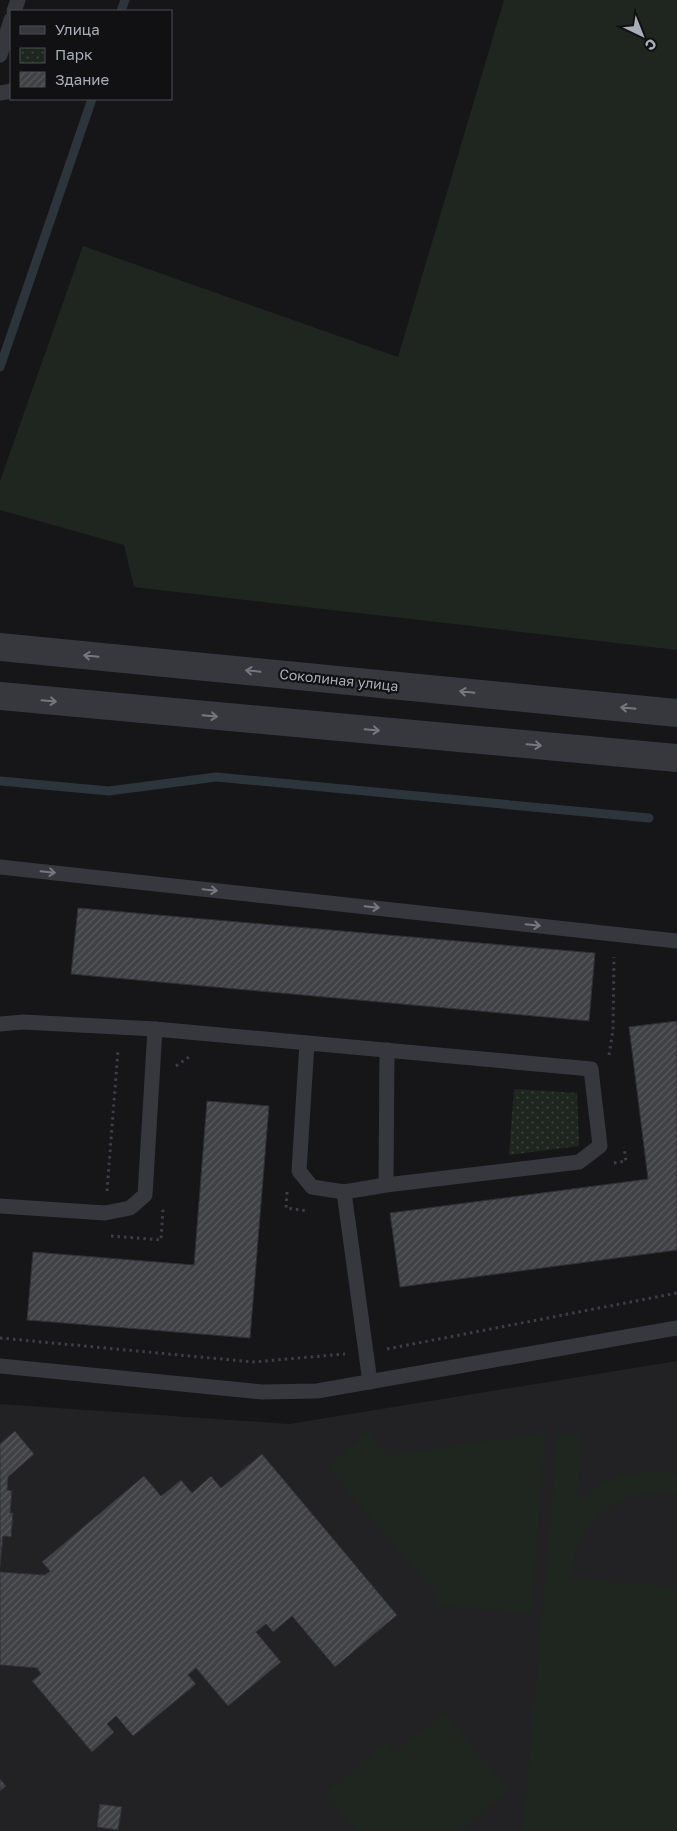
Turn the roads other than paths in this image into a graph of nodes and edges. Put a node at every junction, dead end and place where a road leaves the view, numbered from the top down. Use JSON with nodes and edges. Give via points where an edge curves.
{"nodes":[{"id":1,"x":10,"y":23,"type":"edge"},
{"id":2,"x":0,"y":55,"type":"edge"},
{"id":3,"x":0,"y":647,"type":"edge"},
{"id":4,"x":0,"y":696,"type":"edge"},
{"id":5,"x":677,"y":712,"type":"edge"},
{"id":6,"x":677,"y":758,"type":"edge"},
{"id":7,"x":0,"y":867,"type":"edge"},
{"id":8,"x":677,"y":941,"type":"edge"},
{"id":9,"x":0,"y":1024,"type":"edge"},
{"id":10,"x":155,"y":1029,"type":"junction"},
{"id":11,"x":307,"y":1043,"type":"junction"},
{"id":12,"x":387,"y":1050,"type":"junction"},
{"id":13,"x":386,"y":1185,"type":"junction"},
{"id":14,"x":344,"y":1192,"type":"junction"},
{"id":15,"x":0,"y":1206,"type":"edge"},
{"id":16,"x":677,"y":1328,"type":"edge"},
{"id":17,"x":0,"y":1366,"type":"edge"},
{"id":18,"x":370,"y":1382,"type":"junction"}],
"edges":[{"from":1,"to":2,"type":"lane"},
{"from":5,"to":3,"type":"street","name":"Соколиная улица","one_way":true},
{"from":4,"to":6,"type":"street","one_way":true},
{"from":7,"to":8,"type":"lane","one_way":true},
{"from":9,"to":10,"type":"lane","via":[[24,1022]]},
{"from":10,"to":11,"type":"lane"},
{"from":10,"to":15,"type":"lane","via":[[144,1195],[130,1208],[105,1214]]},
{"from":11,"to":12,"type":"lane"},
{"from":11,"to":14,"type":"lane","via":[[299,1171],[312,1187]]},
{"from":12,"to":13,"type":"lane"},
{"from":12,"to":13,"type":"lane","via":[[591,1069],[600,1146],[579,1162]]},
{"from":13,"to":14,"type":"lane"},
{"from":14,"to":18,"type":"lane"},
{"from":16,"to":18,"type":"lane"},
{"from":17,"to":18,"type":"lane","via":[[262,1392],[317,1391]]}]}
